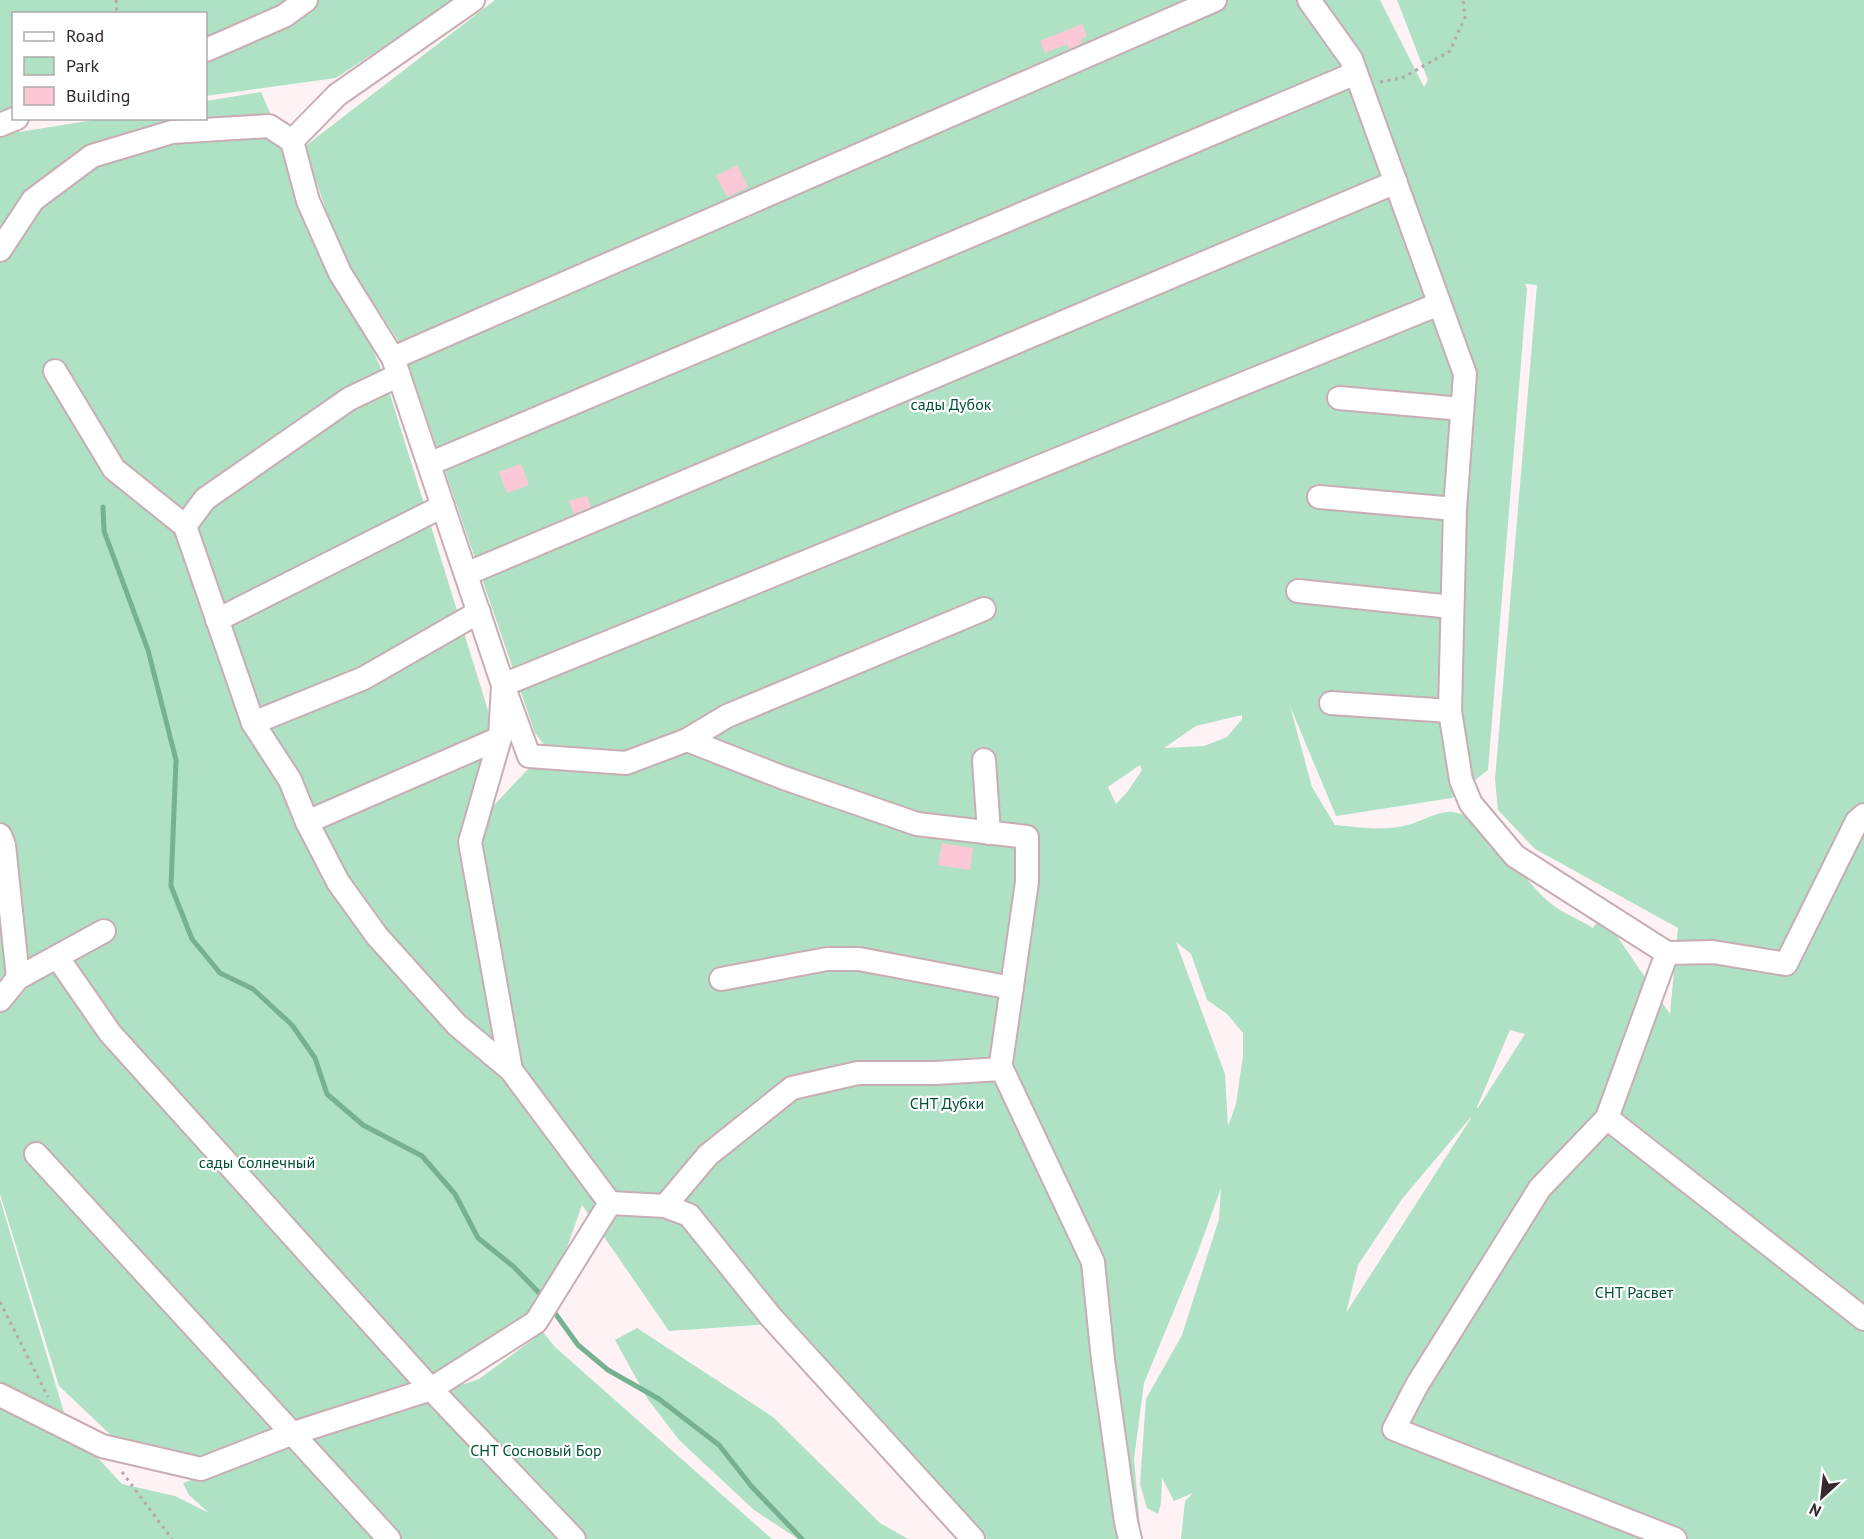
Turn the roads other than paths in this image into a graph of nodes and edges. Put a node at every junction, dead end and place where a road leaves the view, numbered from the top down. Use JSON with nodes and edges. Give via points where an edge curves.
{"nodes":[{"id":1,"x":306,"y":0,"type":"edge"},
{"id":2,"x":473,"y":0,"type":"edge"},
{"id":3,"x":1215,"y":0,"type":"edge"},
{"id":4,"x":1309,"y":0,"type":"edge"},
{"id":5,"x":207,"y":50,"type":"edge"},
{"id":6,"x":1359,"y":79,"type":"junction"},
{"id":7,"x":292,"y":141,"type":"junction"},
{"id":8,"x":1396,"y":182,"type":"junction"},
{"id":9,"x":0,"y":250,"type":"edge"},
{"id":10,"x":1439,"y":304,"type":"junction"},
{"id":11,"x":396,"y":367,"type":"junction"},
{"id":12,"x":55,"y":371,"type":"dead end"},
{"id":13,"x":1339,"y":398,"type":"dead end"},
{"id":14,"x":1462,"y":409,"type":"junction"},
{"id":15,"x":429,"y":464,"type":"junction"},
{"id":16,"x":1319,"y":497,"type":"dead end"},
{"id":17,"x":443,"y":506,"type":"junction"},
{"id":18,"x":1455,"y":509,"type":"junction"},
{"id":19,"x":185,"y":526,"type":"junction"},
{"id":20,"x":466,"y":574,"type":"junction"},
{"id":21,"x":1298,"y":591,"type":"dead end"},
{"id":22,"x":1452,"y":607,"type":"junction"},
{"id":23,"x":984,"y":609,"type":"dead end"},
{"id":24,"x":479,"y":612,"type":"junction"},
{"id":25,"x":218,"y":620,"type":"junction"},
{"id":26,"x":503,"y":685,"type":"junction"},
{"id":27,"x":1331,"y":703,"type":"dead end"},
{"id":28,"x":1450,"y":711,"type":"junction"},
{"id":29,"x":253,"y":723,"type":"junction"},
{"id":30,"x":500,"y":738,"type":"junction"},
{"id":31,"x":687,"y":740,"type":"junction"},
{"id":32,"x":984,"y":760,"type":"dead end"},
{"id":33,"x":1864,"y":814,"type":"edge"},
{"id":34,"x":307,"y":822,"type":"junction"},
{"id":35,"x":989,"y":833,"type":"junction"},
{"id":36,"x":0,"y":835,"type":"edge"},
{"id":37,"x":104,"y":931,"type":"dead end"},
{"id":38,"x":1667,"y":953,"type":"junction"},
{"id":39,"x":58,"y":958,"type":"junction"},
{"id":40,"x":18,"y":978,"type":"junction"},
{"id":41,"x":721,"y":979,"type":"dead end"},
{"id":42,"x":1012,"y":988,"type":"junction"},
{"id":43,"x":0,"y":1000,"type":"edge"},
{"id":44,"x":511,"y":1070,"type":"junction"},
{"id":45,"x":1000,"y":1070,"type":"junction"},
{"id":46,"x":1607,"y":1118,"type":"junction"},
{"id":47,"x":36,"y":1154,"type":"dead end"},
{"id":48,"x":610,"y":1203,"type":"junction"},
{"id":49,"x":665,"y":1206,"type":"junction"},
{"id":50,"x":1864,"y":1319,"type":"edge"},
{"id":51,"x":431,"y":1389,"type":"junction"},
{"id":52,"x":0,"y":1395,"type":"edge"},
{"id":53,"x":291,"y":1434,"type":"junction"},
{"id":54,"x":389,"y":1539,"type":"edge"},
{"id":55,"x":574,"y":1539,"type":"edge"},
{"id":56,"x":973,"y":1539,"type":"edge"},
{"id":57,"x":1130,"y":1539,"type":"edge"},
{"id":58,"x":1675,"y":1539,"type":"edge"}],
"edges":[{"from":1,"to":5,"type":"street","via":[[284,16]]},
{"from":2,"to":7,"type":"street","via":[[337,95]]},
{"from":3,"to":11,"type":"street"},
{"from":4,"to":6,"type":"street","via":[[1351,58]]},
{"from":6,"to":8,"type":"street"},
{"from":6,"to":15,"type":"street"},
{"from":7,"to":9,"type":"street","via":[[268,126],[172,132],[92,156],[33,200]]},
{"from":7,"to":11,"type":"street","via":[[308,201],[340,273]]},
{"from":8,"to":10,"type":"street"},
{"from":8,"to":20,"type":"street"},
{"from":10,"to":14,"type":"street","via":[[1465,374]]},
{"from":10,"to":26,"type":"street"},
{"from":11,"to":15,"type":"street"},
{"from":11,"to":19,"type":"street","via":[[205,499]]},
{"from":12,"to":19,"type":"street","via":[[114,469]]},
{"from":13,"to":14,"type":"street"},
{"from":14,"to":18,"type":"street"},
{"from":15,"to":17,"type":"street"},
{"from":16,"to":18,"type":"street"},
{"from":17,"to":20,"type":"street"},
{"from":17,"to":25,"type":"street"},
{"from":18,"to":22,"type":"street"},
{"from":19,"to":25,"type":"street"},
{"from":20,"to":24,"type":"street"},
{"from":21,"to":22,"type":"street"},
{"from":22,"to":28,"type":"street"},
{"from":23,"to":31,"type":"street","via":[[727,716]]},
{"from":24,"to":26,"type":"street"},
{"from":24,"to":29,"type":"street","via":[[364,678]]},
{"from":25,"to":29,"type":"street"},
{"from":26,"to":30,"type":"street"},
{"from":26,"to":31,"type":"street","via":[[529,756],[626,763]]},
{"from":27,"to":28,"type":"street"},
{"from":28,"to":38,"type":"street","via":[[1461,780],[1471,804],[1515,856]]},
{"from":29,"to":34,"type":"street","via":[[290,780]]},
{"from":30,"to":34,"type":"street"},
{"from":30,"to":44,"type":"street","via":[[470,842]]},
{"from":31,"to":35,"type":"street","via":[[917,824]]},
{"from":32,"to":35,"type":"street"},
{"from":33,"to":38,"type":"street","via":[[1786,964],[1713,952]]},
{"from":34,"to":44,"type":"street","via":[[338,882],[377,936],[457,1025]]},
{"from":35,"to":42,"type":"street","via":[[1027,837],[1027,882]]},
{"from":36,"to":40,"type":"street"},
{"from":37,"to":39,"type":"street"},
{"from":38,"to":46,"type":"street"},
{"from":39,"to":40,"type":"street"},
{"from":39,"to":51,"type":"street","via":[[110,1033]]},
{"from":40,"to":43,"type":"street"},
{"from":41,"to":42,"type":"street","via":[[827,959],[859,959]]},
{"from":42,"to":45,"type":"street"},
{"from":44,"to":48,"type":"street"},
{"from":45,"to":49,"type":"street","via":[[858,1073],[792,1088],[708,1155]]},
{"from":45,"to":57,"type":"street","via":[[1093,1262]]},
{"from":46,"to":50,"type":"street"},
{"from":46,"to":58,"type":"street","via":[[1540,1188],[1417,1384],[1394,1429]]},
{"from":47,"to":53,"type":"street"},
{"from":48,"to":49,"type":"street"},
{"from":48,"to":51,"type":"street","via":[[536,1322]]},
{"from":49,"to":56,"type":"street","via":[[689,1215],[771,1317]]},
{"from":51,"to":53,"type":"street"},
{"from":51,"to":55,"type":"street"},
{"from":52,"to":53,"type":"street","via":[[104,1446],[201,1469]]},
{"from":53,"to":54,"type":"street"}]}
